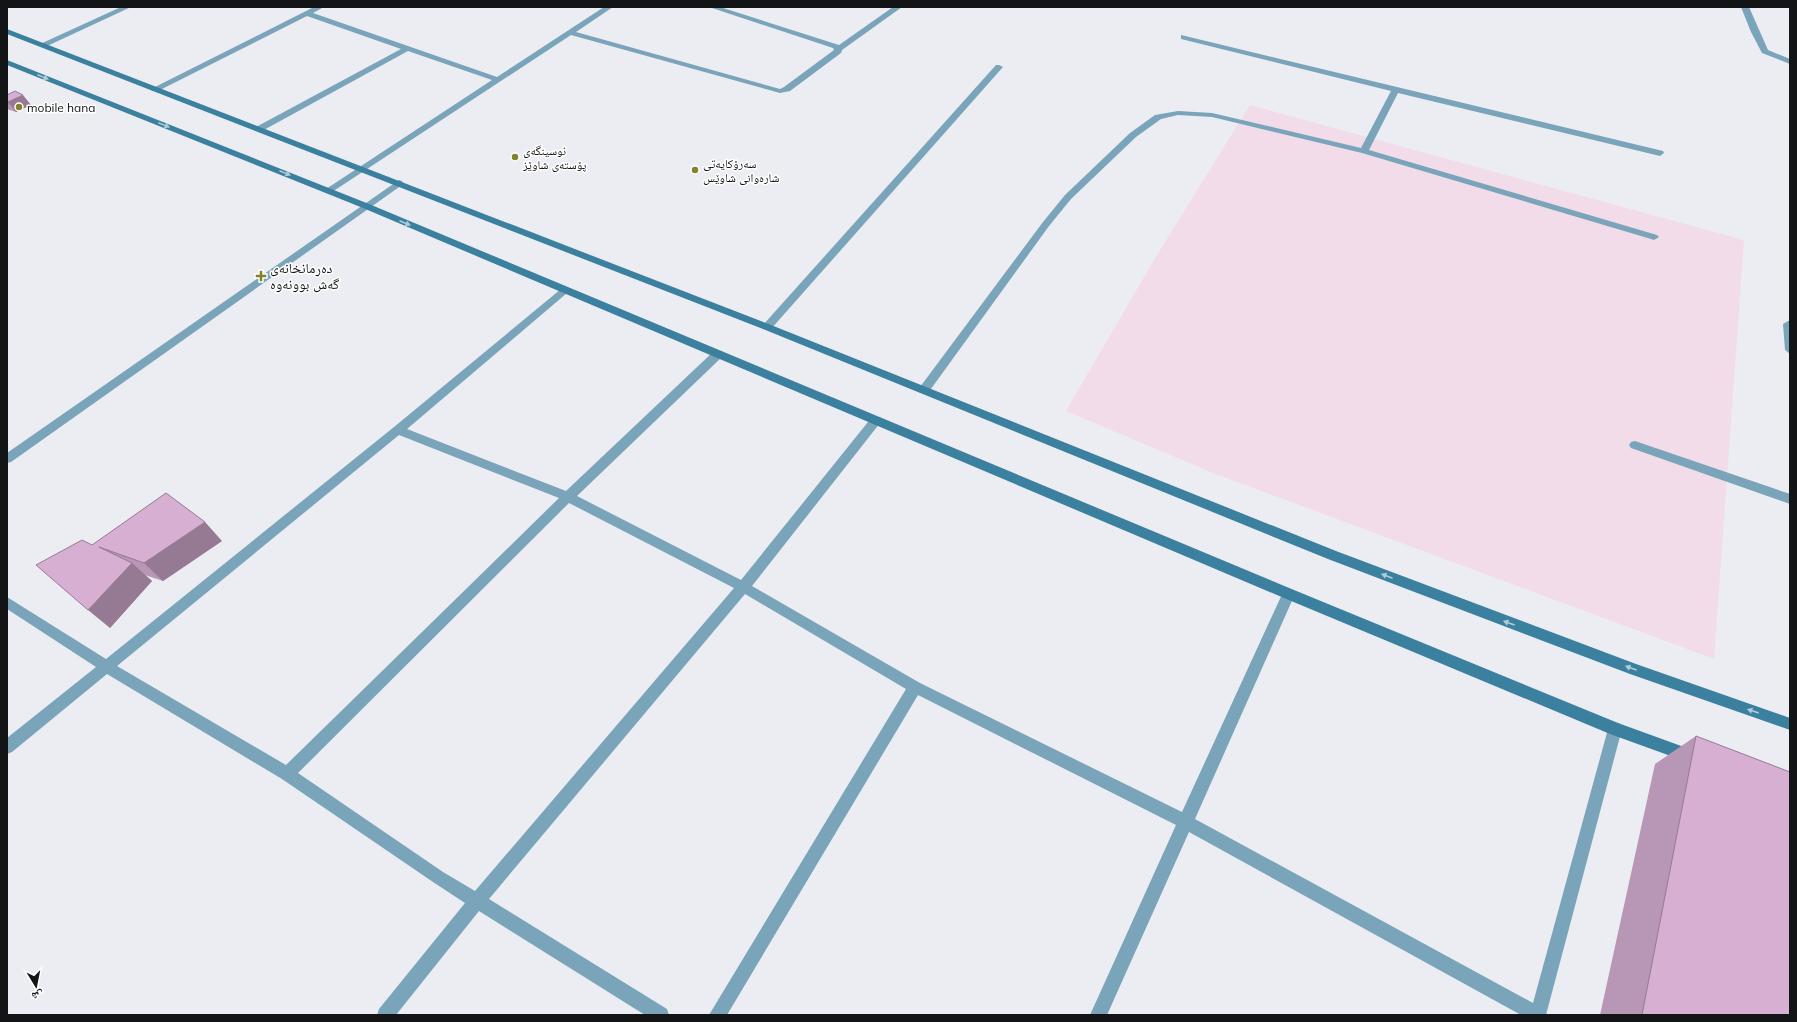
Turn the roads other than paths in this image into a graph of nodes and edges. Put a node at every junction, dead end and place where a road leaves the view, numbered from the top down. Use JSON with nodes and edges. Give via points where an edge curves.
{"nodes":[{"id":1,"x":127,"y":7,"type":"edge"},
{"id":2,"x":320,"y":7,"type":"edge"},
{"id":3,"x":608,"y":7,"type":"edge"},
{"id":4,"x":713,"y":7,"type":"edge"},
{"id":5,"x":898,"y":7,"type":"edge"},
{"id":6,"x":1745,"y":7,"type":"edge"},
{"id":7,"x":308,"y":14,"type":"junction"},
{"id":8,"x":7,"y":31,"type":"edge"},
{"id":9,"x":570,"y":33,"type":"junction"},
{"id":10,"x":1184,"y":37,"type":"dead end"},
{"id":11,"x":42,"y":45,"type":"junction"},
{"id":12,"x":408,"y":48,"type":"junction"},
{"id":13,"x":838,"y":48,"type":"junction"},
{"id":14,"x":7,"y":62,"type":"edge"},
{"id":15,"x":1790,"y":62,"type":"edge"},
{"id":16,"x":999,"y":67,"type":"dead end"},
{"id":17,"x":499,"y":80,"type":"junction"},
{"id":18,"x":155,"y":89,"type":"junction"},
{"id":19,"x":1396,"y":90,"type":"junction"},
{"id":20,"x":259,"y":129,"type":"junction"},
{"id":21,"x":1364,"y":151,"type":"junction"},
{"id":22,"x":1660,"y":152,"type":"dead end"},
{"id":23,"x":362,"y":169,"type":"junction"},
{"id":24,"x":399,"y":183,"type":"junction"},
{"id":25,"x":329,"y":191,"type":"junction"},
{"id":26,"x":366,"y":206,"type":"junction"},
{"id":27,"x":1654,"y":237,"type":"dead end"},
{"id":28,"x":564,"y":291,"type":"junction"},
{"id":29,"x":1788,"y":324,"type":"dead end"},
{"id":30,"x":767,"y":327,"type":"junction"},
{"id":31,"x":1790,"y":350,"type":"edge"},
{"id":32,"x":718,"y":354,"type":"junction"},
{"id":33,"x":924,"y":390,"type":"junction"},
{"id":34,"x":876,"y":420,"type":"junction"},
{"id":35,"x":398,"y":430,"type":"junction"},
{"id":36,"x":1635,"y":445,"type":"dead end"},
{"id":37,"x":7,"y":459,"type":"edge"},
{"id":38,"x":568,"y":497,"type":"junction"},
{"id":39,"x":1790,"y":499,"type":"edge"},
{"id":40,"x":743,"y":587,"type":"junction"},
{"id":41,"x":1289,"y":594,"type":"junction"},
{"id":42,"x":7,"y":602,"type":"edge"},
{"id":43,"x":106,"y":666,"type":"junction"},
{"id":44,"x":915,"y":687,"type":"junction"},
{"id":45,"x":1790,"y":724,"type":"edge"},
{"id":46,"x":1615,"y":729,"type":"junction"},
{"id":47,"x":7,"y":747,"type":"edge"},
{"id":48,"x":1702,"y":760,"type":"edge"},
{"id":49,"x":286,"y":774,"type":"junction"},
{"id":50,"x":1186,"y":822,"type":"junction"},
{"id":51,"x":478,"y":900,"type":"junction"},
{"id":52,"x":385,"y":1015,"type":"edge"},
{"id":53,"x":661,"y":1015,"type":"edge"},
{"id":54,"x":717,"y":1015,"type":"edge"},
{"id":55,"x":1098,"y":1015,"type":"edge"},
{"id":56,"x":1538,"y":1015,"type":"edge"}],
"edges":[{"from":1,"to":11,"type":"street"},
{"from":2,"to":7,"type":"street"},
{"from":3,"to":9,"type":"street"},
{"from":4,"to":13,"type":"street","via":[[802,34]]},
{"from":5,"to":13,"type":"street"},
{"from":6,"to":15,"type":"street","via":[[1766,51]]},
{"from":7,"to":12,"type":"street"},
{"from":7,"to":18,"type":"street"},
{"from":8,"to":11,"type":"street"},
{"from":9,"to":13,"type":"street","via":[[780,91],[786,90],[838,51]]},
{"from":9,"to":17,"type":"street"},
{"from":10,"to":19,"type":"street"},
{"from":11,"to":18,"type":"street"},
{"from":12,"to":17,"type":"street"},
{"from":12,"to":20,"type":"street"},
{"from":14,"to":25,"type":"street","one_way":true},
{"from":16,"to":30,"type":"street"},
{"from":17,"to":23,"type":"street"},
{"from":18,"to":20,"type":"street"},
{"from":19,"to":21,"type":"street"},
{"from":19,"to":22,"type":"street"},
{"from":20,"to":23,"type":"street"},
{"from":21,"to":27,"type":"street"},
{"from":21,"to":33,"type":"street","via":[[1212,115],[1178,112],[1158,117],[1133,135],[1068,197]]},
{"from":23,"to":24,"type":"street"},
{"from":23,"to":25,"type":"street"},
{"from":24,"to":26,"type":"street"},
{"from":24,"to":30,"type":"street"},
{"from":25,"to":26,"type":"street"},
{"from":26,"to":28,"type":"street","one_way":true},
{"from":26,"to":37,"type":"street"},
{"from":28,"to":32,"type":"street"},
{"from":28,"to":35,"type":"street"},
{"from":29,"to":31,"type":"street"},
{"from":30,"to":33,"type":"street"},
{"from":32,"to":34,"type":"street"},
{"from":32,"to":38,"type":"street"},
{"from":45,"to":33,"type":"street","one_way":true,"via":[[1477,611]]},
{"from":34,"to":40,"type":"street"},
{"from":34,"to":41,"type":"street"},
{"from":35,"to":38,"type":"street"},
{"from":35,"to":43,"type":"street"},
{"from":36,"to":39,"type":"street"},
{"from":38,"to":40,"type":"street"},
{"from":38,"to":49,"type":"street"},
{"from":40,"to":44,"type":"street"},
{"from":40,"to":51,"type":"street"},
{"from":41,"to":46,"type":"street"},
{"from":41,"to":50,"type":"street"},
{"from":42,"to":43,"type":"street"},
{"from":43,"to":47,"type":"street"},
{"from":43,"to":49,"type":"street"},
{"from":44,"to":50,"type":"street"},
{"from":44,"to":54,"type":"street"},
{"from":46,"to":48,"type":"street"},
{"from":46,"to":56,"type":"street"},
{"from":49,"to":51,"type":"street","via":[[438,877]]},
{"from":50,"to":55,"type":"street"},
{"from":50,"to":56,"type":"street"},
{"from":51,"to":52,"type":"street"},
{"from":51,"to":53,"type":"street"}]}
